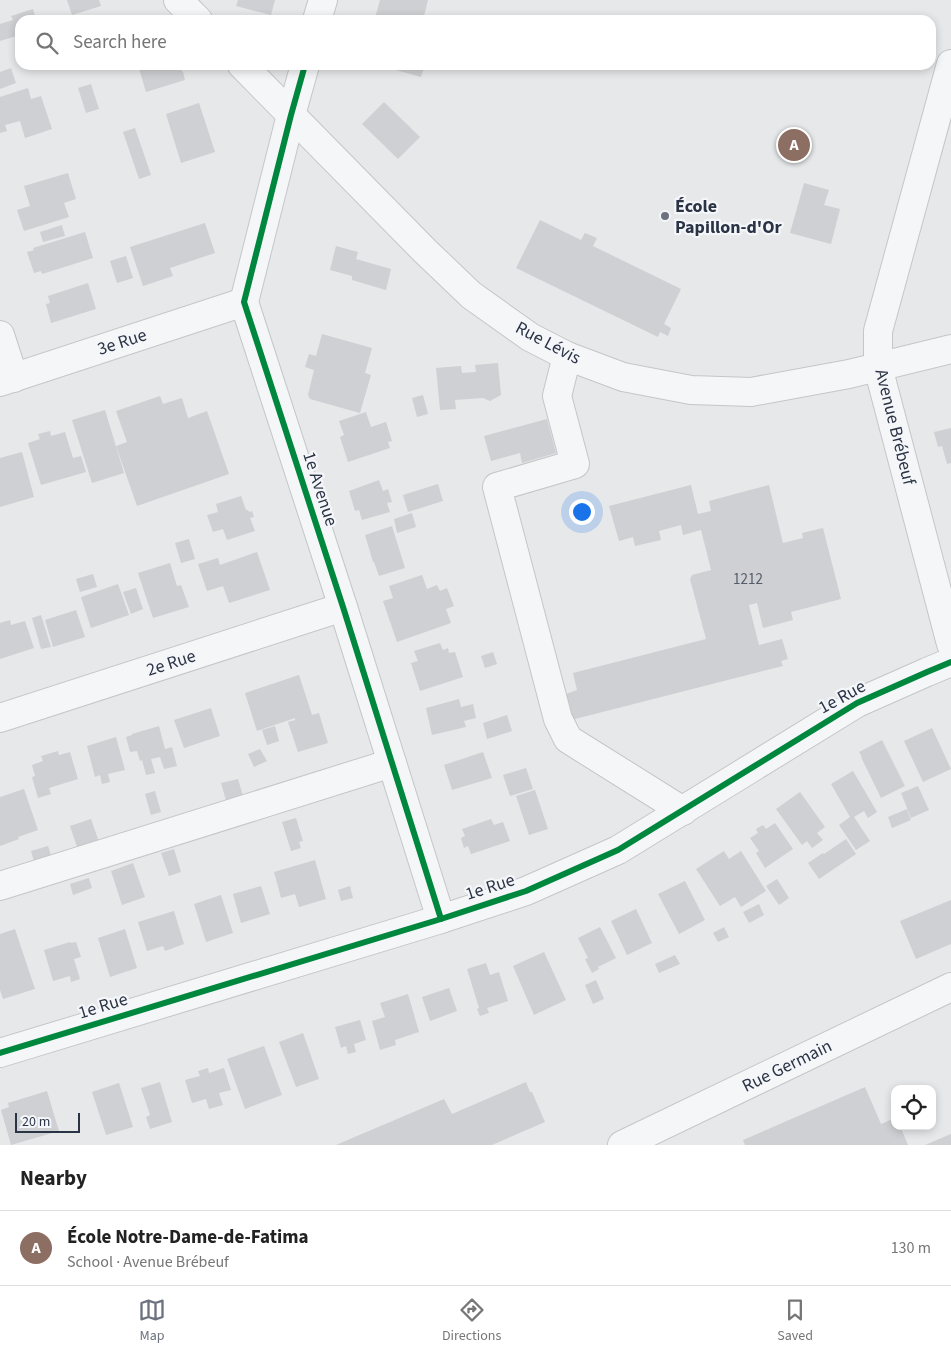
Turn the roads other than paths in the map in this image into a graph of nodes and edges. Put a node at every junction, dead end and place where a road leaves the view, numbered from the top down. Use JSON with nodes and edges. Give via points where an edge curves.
{"nodes":[{"id":1,"x":178,"y":0,"type":"edge"},
{"id":2,"x":323,"y":0,"type":"edge"},
{"id":3,"x":193,"y":15,"type":"edge"},
{"id":4,"x":318,"y":15,"type":"edge"},
{"id":5,"x":951,"y":64,"type":"edge"},
{"id":6,"x":247,"y":70,"type":"edge"},
{"id":7,"x":304,"y":70,"type":"edge"},
{"id":8,"x":291,"y":115,"type":"junction"},
{"id":9,"x":244,"y":302,"type":"junction"},
{"id":10,"x":0,"y":335,"type":"edge"},
{"id":11,"x":951,"y":349,"type":"edge"},
{"id":12,"x":567,"y":356,"type":"junction"},
{"id":13,"x":878,"y":367,"type":"junction"},
{"id":14,"x":7,"y":380,"type":"edge"},
{"id":15,"x":343,"y":607,"type":"junction"},
{"id":16,"x":951,"y":644,"type":"edge"},
{"id":17,"x":951,"y":662,"type":"edge"},
{"id":18,"x":0,"y":718,"type":"edge"},
{"id":19,"x":392,"y":763,"type":"junction"},
{"id":20,"x":683,"y":811,"type":"junction"},
{"id":21,"x":0,"y":886,"type":"edge"},
{"id":22,"x":441,"y":918,"type":"junction"},
{"id":23,"x":951,"y":986,"type":"edge"},
{"id":24,"x":0,"y":1053,"type":"edge"},
{"id":25,"x":622,"y":1145,"type":"edge"}],
"edges":[{"from":1,"to":3,"type":"street"},
{"from":2,"to":4,"type":"street"},
{"from":5,"to":13,"type":"street","name":"Avenue Brébeuf","via":[[878,330]]},
{"from":6,"to":8,"type":"street","name":"Rue Lévis"},
{"from":7,"to":8,"type":"street"},
{"from":8,"to":9,"type":"street"},
{"from":8,"to":12,"type":"street","name":"Rue Lévis","via":[[471,295],[530,337]]},
{"from":9,"to":14,"type":"street","name":"3e Rue"},
{"from":9,"to":15,"type":"street","name":"1e Avenue"},
{"from":10,"to":14,"type":"street"},
{"from":11,"to":13,"type":"street","name":"Rue Lévis"},
{"from":12,"to":13,"type":"street","name":"Rue Lévis","via":[[623,377],[691,390],[751,392]]},
{"from":12,"to":20,"type":"street","via":[[557,396],[575,464],[497,487],[499,496],[558,719],[568,739]]},
{"from":13,"to":16,"type":"street","name":"Avenue Brébeuf"},
{"from":15,"to":18,"type":"street","name":"2e Rue"},
{"from":15,"to":19,"type":"street","name":"1e Avenue"},
{"from":17,"to":20,"type":"street","name":"1e Rue","via":[[857,703]]},
{"from":19,"to":21,"type":"street"},
{"from":19,"to":22,"type":"street","name":"1e Avenue"},
{"from":20,"to":22,"type":"street","name":"1e Rue","via":[[618,850],[526,891]]},
{"from":22,"to":24,"type":"street","name":"1e Rue"},
{"from":23,"to":25,"type":"street","name":"Rue Germain"}]}
